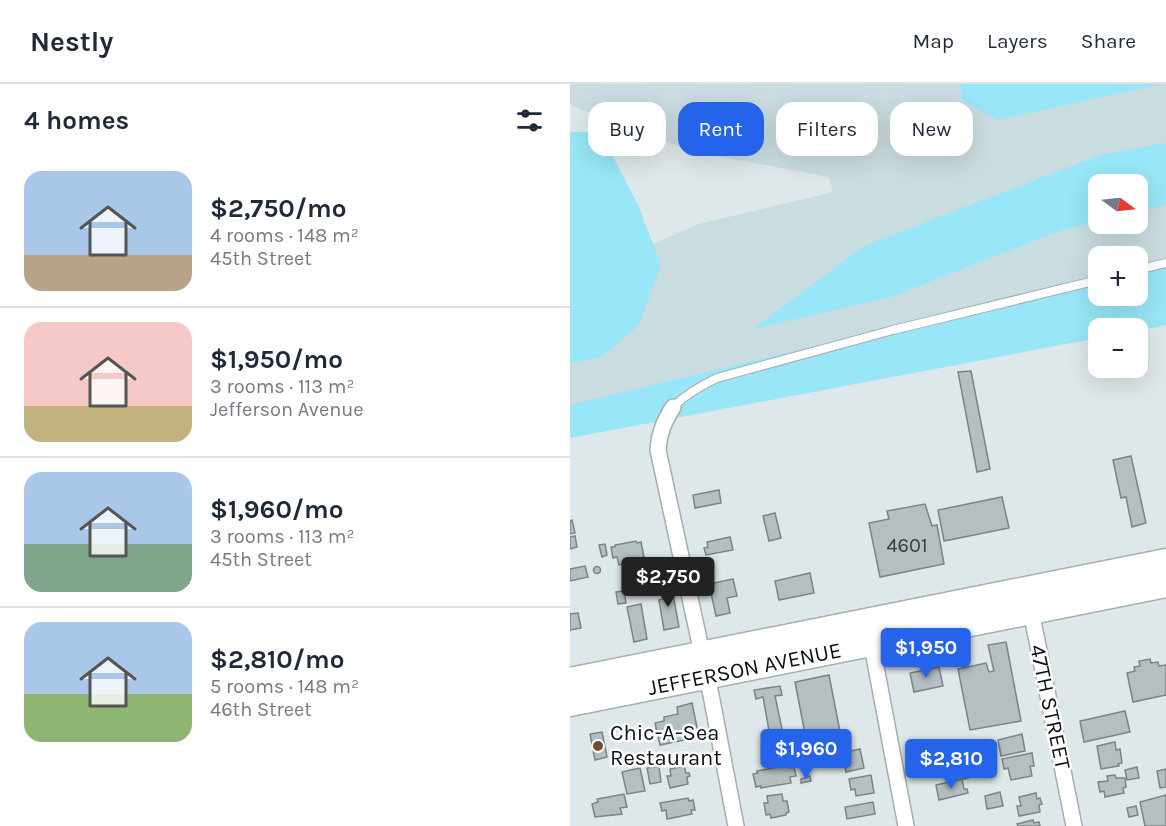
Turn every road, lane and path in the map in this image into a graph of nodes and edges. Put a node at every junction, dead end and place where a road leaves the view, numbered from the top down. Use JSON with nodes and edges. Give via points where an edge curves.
{"nodes":[{"id":1,"x":1166,"y":263,"type":"edge"},
{"id":2,"x":1148,"y":267,"type":"edge"},
{"id":3,"x":1088,"y":282,"type":"edge"},
{"id":4,"x":673,"y":407,"type":"joint"},
{"id":5,"x":1166,"y":561,"type":"edge"},
{"id":6,"x":1166,"y":585,"type":"edge"},
{"id":7,"x":1027,"y":588,"type":"junction"},
{"id":8,"x":1031,"y":612,"type":"junction"},
{"id":9,"x":868,"y":620,"type":"junction"},
{"id":10,"x":871,"y":644,"type":"junction"},
{"id":11,"x":701,"y":653,"type":"junction"},
{"id":12,"x":707,"y":677,"type":"junction"},
{"id":13,"x":570,"y":680,"type":"edge"},
{"id":14,"x":570,"y":704,"type":"edge"},
{"id":15,"x":736,"y":826,"type":"edge"},
{"id":16,"x":906,"y":826,"type":"edge"},
{"id":17,"x":1074,"y":826,"type":"edge"}],
"edges":[{"from":1,"to":2,"type":"lane"},
{"from":3,"to":4,"type":"lane","via":[[717,378]]},
{"from":4,"to":11,"type":"street","via":[[662,423],[658,450]]},
{"from":5,"to":7,"type":"main road","name":"JEFFERSON AVENUE"},
{"from":6,"to":8,"type":"main road","name":"JEFFERSON AVENUE"},
{"from":7,"to":8,"type":"street","name":"47TH STREET"},
{"from":7,"to":9,"type":"main road","name":"JEFFERSON AVENUE"},
{"from":8,"to":10,"type":"main road","name":"JEFFERSON AVENUE"},
{"from":8,"to":17,"type":"street","name":"47TH STREET"},
{"from":9,"to":10,"type":"street"},
{"from":9,"to":11,"type":"main road","name":"JEFFERSON AVENUE"},
{"from":10,"to":12,"type":"main road","name":"JEFFERSON AVENUE"},
{"from":10,"to":16,"type":"street"},
{"from":11,"to":12,"type":"street"},
{"from":11,"to":13,"type":"main road","name":"JEFFERSON AVENUE"},
{"from":12,"to":14,"type":"main road","name":"JEFFERSON AVENUE"},
{"from":12,"to":15,"type":"street"}]}
